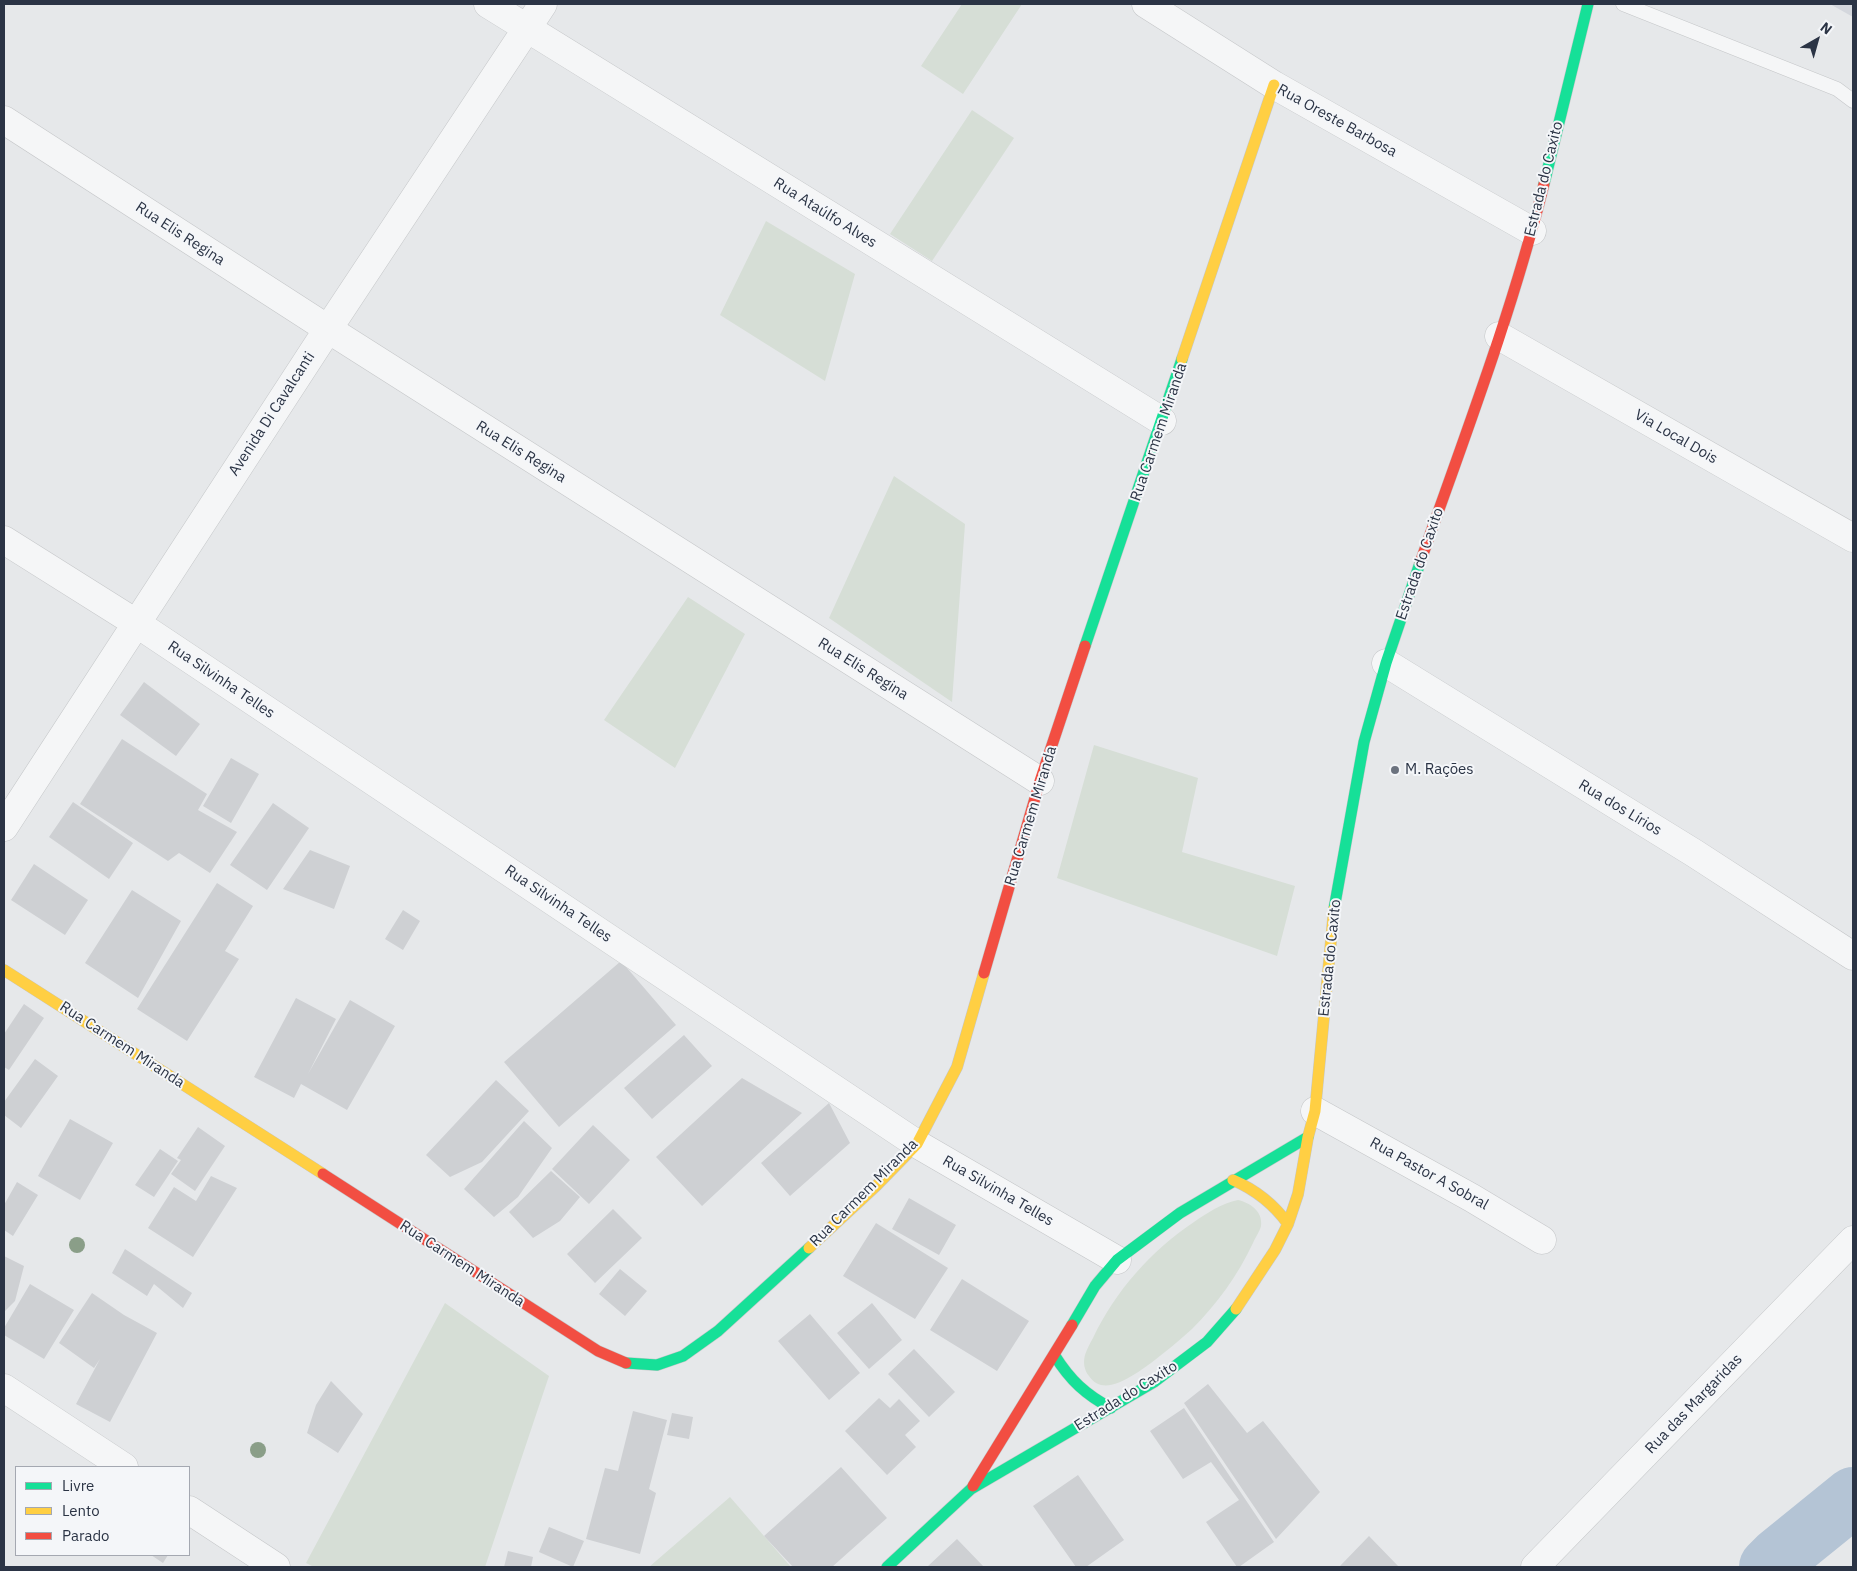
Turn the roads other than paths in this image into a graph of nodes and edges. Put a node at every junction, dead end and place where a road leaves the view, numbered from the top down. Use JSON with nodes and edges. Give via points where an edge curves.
{"nodes":[{"id":1,"x":488,"y":4,"type":"edge"},
{"id":2,"x":543,"y":4,"type":"edge"},
{"id":3,"x":1146,"y":4,"type":"edge"},
{"id":4,"x":1588,"y":4,"type":"edge"},
{"id":5,"x":1623,"y":4,"type":"edge"},
{"id":6,"x":527,"y":29,"type":"junction"},
{"id":7,"x":1274,"y":85,"type":"junction"},
{"id":8,"x":1853,"y":101,"type":"edge"},
{"id":9,"x":4,"y":120,"type":"edge"},
{"id":10,"x":1532,"y":231,"type":"junction"},
{"id":11,"x":328,"y":329,"type":"junction"},
{"id":12,"x":1499,"y":336,"type":"junction"},
{"id":13,"x":1162,"y":421,"type":"junction"},
{"id":14,"x":1853,"y":538,"type":"edge"},
{"id":15,"x":4,"y":540,"type":"edge"},
{"id":16,"x":136,"y":623,"type":"junction"},
{"id":17,"x":1386,"y":663,"type":"junction"},
{"id":18,"x":1040,"y":782,"type":"junction"},
{"id":19,"x":4,"y":827,"type":"edge"},
{"id":20,"x":1853,"y":956,"type":"edge"},
{"id":21,"x":4,"y":970,"type":"edge"},
{"id":22,"x":1315,"y":1111,"type":"junction"},
{"id":23,"x":1308,"y":1137,"type":"junction"},
{"id":24,"x":917,"y":1144,"type":"junction"},
{"id":25,"x":1233,"y":1180,"type":"junction"},
{"id":26,"x":1288,"y":1224,"type":"junction"},
{"id":27,"x":1542,"y":1240,"type":"dead end"},
{"id":28,"x":1853,"y":1240,"type":"edge"},
{"id":29,"x":1117,"y":1260,"type":"junction"},
{"id":30,"x":1055,"y":1356,"type":"junction"},
{"id":31,"x":4,"y":1388,"type":"edge"},
{"id":32,"x":1111,"y":1408,"type":"junction"},
{"id":33,"x":122,"y":1466,"type":"edge"},
{"id":34,"x":971,"y":1489,"type":"junction"},
{"id":35,"x":190,"y":1511,"type":"edge"},
{"id":36,"x":276,"y":1567,"type":"edge"},
{"id":37,"x":888,"y":1567,"type":"edge"},
{"id":38,"x":1535,"y":1567,"type":"edge"}],
"edges":[{"from":1,"to":6,"type":"street","name":"Rua Ataúlfo Alves"},
{"from":2,"to":6,"type":"street","name":"Avenida Di Cavalcanti"},
{"from":3,"to":7,"type":"street","name":"Rua Oreste Barbosa"},
{"from":4,"to":10,"type":"street","name":"Estrada do Caxito"},
{"from":5,"to":8,"type":"lane","via":[[1837,89]]},
{"from":6,"to":11,"type":"street","name":"Avenida Di Cavalcanti"},
{"from":6,"to":13,"type":"street","name":"Rua Ataúlfo Alves"},
{"from":7,"to":10,"type":"street","name":"Rua Oreste Barbosa"},
{"from":7,"to":13,"type":"street","name":"Rua Carmem Miranda"},
{"from":9,"to":11,"type":"street","name":"Rua Elis Regina"},
{"from":10,"to":12,"type":"street","name":"Estrada do Caxito"},
{"from":11,"to":16,"type":"street","name":"Avenida Di Cavalcanti"},
{"from":11,"to":18,"type":"street","name":"Rua Elis Regina"},
{"from":12,"to":14,"type":"street","name":"Via Local Dois"},
{"from":12,"to":17,"type":"street","name":"Estrada do Caxito"},
{"from":13,"to":18,"type":"street","name":"Rua Carmem Miranda"},
{"from":15,"to":16,"type":"street","name":"Rua Silvinha Telles"},
{"from":16,"to":19,"type":"street","name":"Avenida Di Cavalcanti"},
{"from":16,"to":24,"type":"street","name":"Rua Silvinha Telles"},
{"from":17,"to":20,"type":"street","name":"Rua dos Lírios","via":[[1694,853]]},
{"from":17,"to":22,"type":"street","name":"Estrada do Caxito","via":[[1364,742],[1335,901]]},
{"from":18,"to":24,"type":"street","name":"Rua Carmem Miranda","via":[[956,1067]]},
{"from":21,"to":24,"type":"street","name":"Rua Carmem Miranda","via":[[598,1351],[627,1364],[657,1365],[683,1356],[718,1331]]},
{"from":22,"to":23,"type":"street","name":"Estrada do Caxito"},
{"from":22,"to":27,"type":"street","name":"Rua Pastor A Sobral"},
{"from":23,"to":25,"type":"street","name":"Estrada do Caxito"},
{"from":23,"to":26,"type":"street","name":"Estrada do Caxito","via":[[1298,1194]]},
{"from":24,"to":29,"type":"street","name":"Rua Silvinha Telles"},
{"from":25,"to":26,"type":"street","via":[[1266,1198]]},
{"from":25,"to":29,"type":"street","name":"Estrada do Caxito","via":[[1180,1213]]},
{"from":26,"to":32,"type":"street","name":"Estrada do Caxito","via":[[1239,1306],[1207,1342],[1154,1382]]},
{"from":28,"to":38,"type":"street","name":"Rua das Margaridas"},
{"from":29,"to":30,"type":"street","name":"Estrada do Caxito","via":[[1095,1286]]},
{"from":30,"to":32,"type":"street","via":[[1079,1389]]},
{"from":30,"to":34,"type":"street","name":"Estrada do Caxito"},
{"from":31,"to":33,"type":"street"},
{"from":32,"to":34,"type":"street","name":"Estrada do Caxito"},
{"from":34,"to":37,"type":"street","name":"Estrada do Caxito"},
{"from":35,"to":36,"type":"street"}]}
